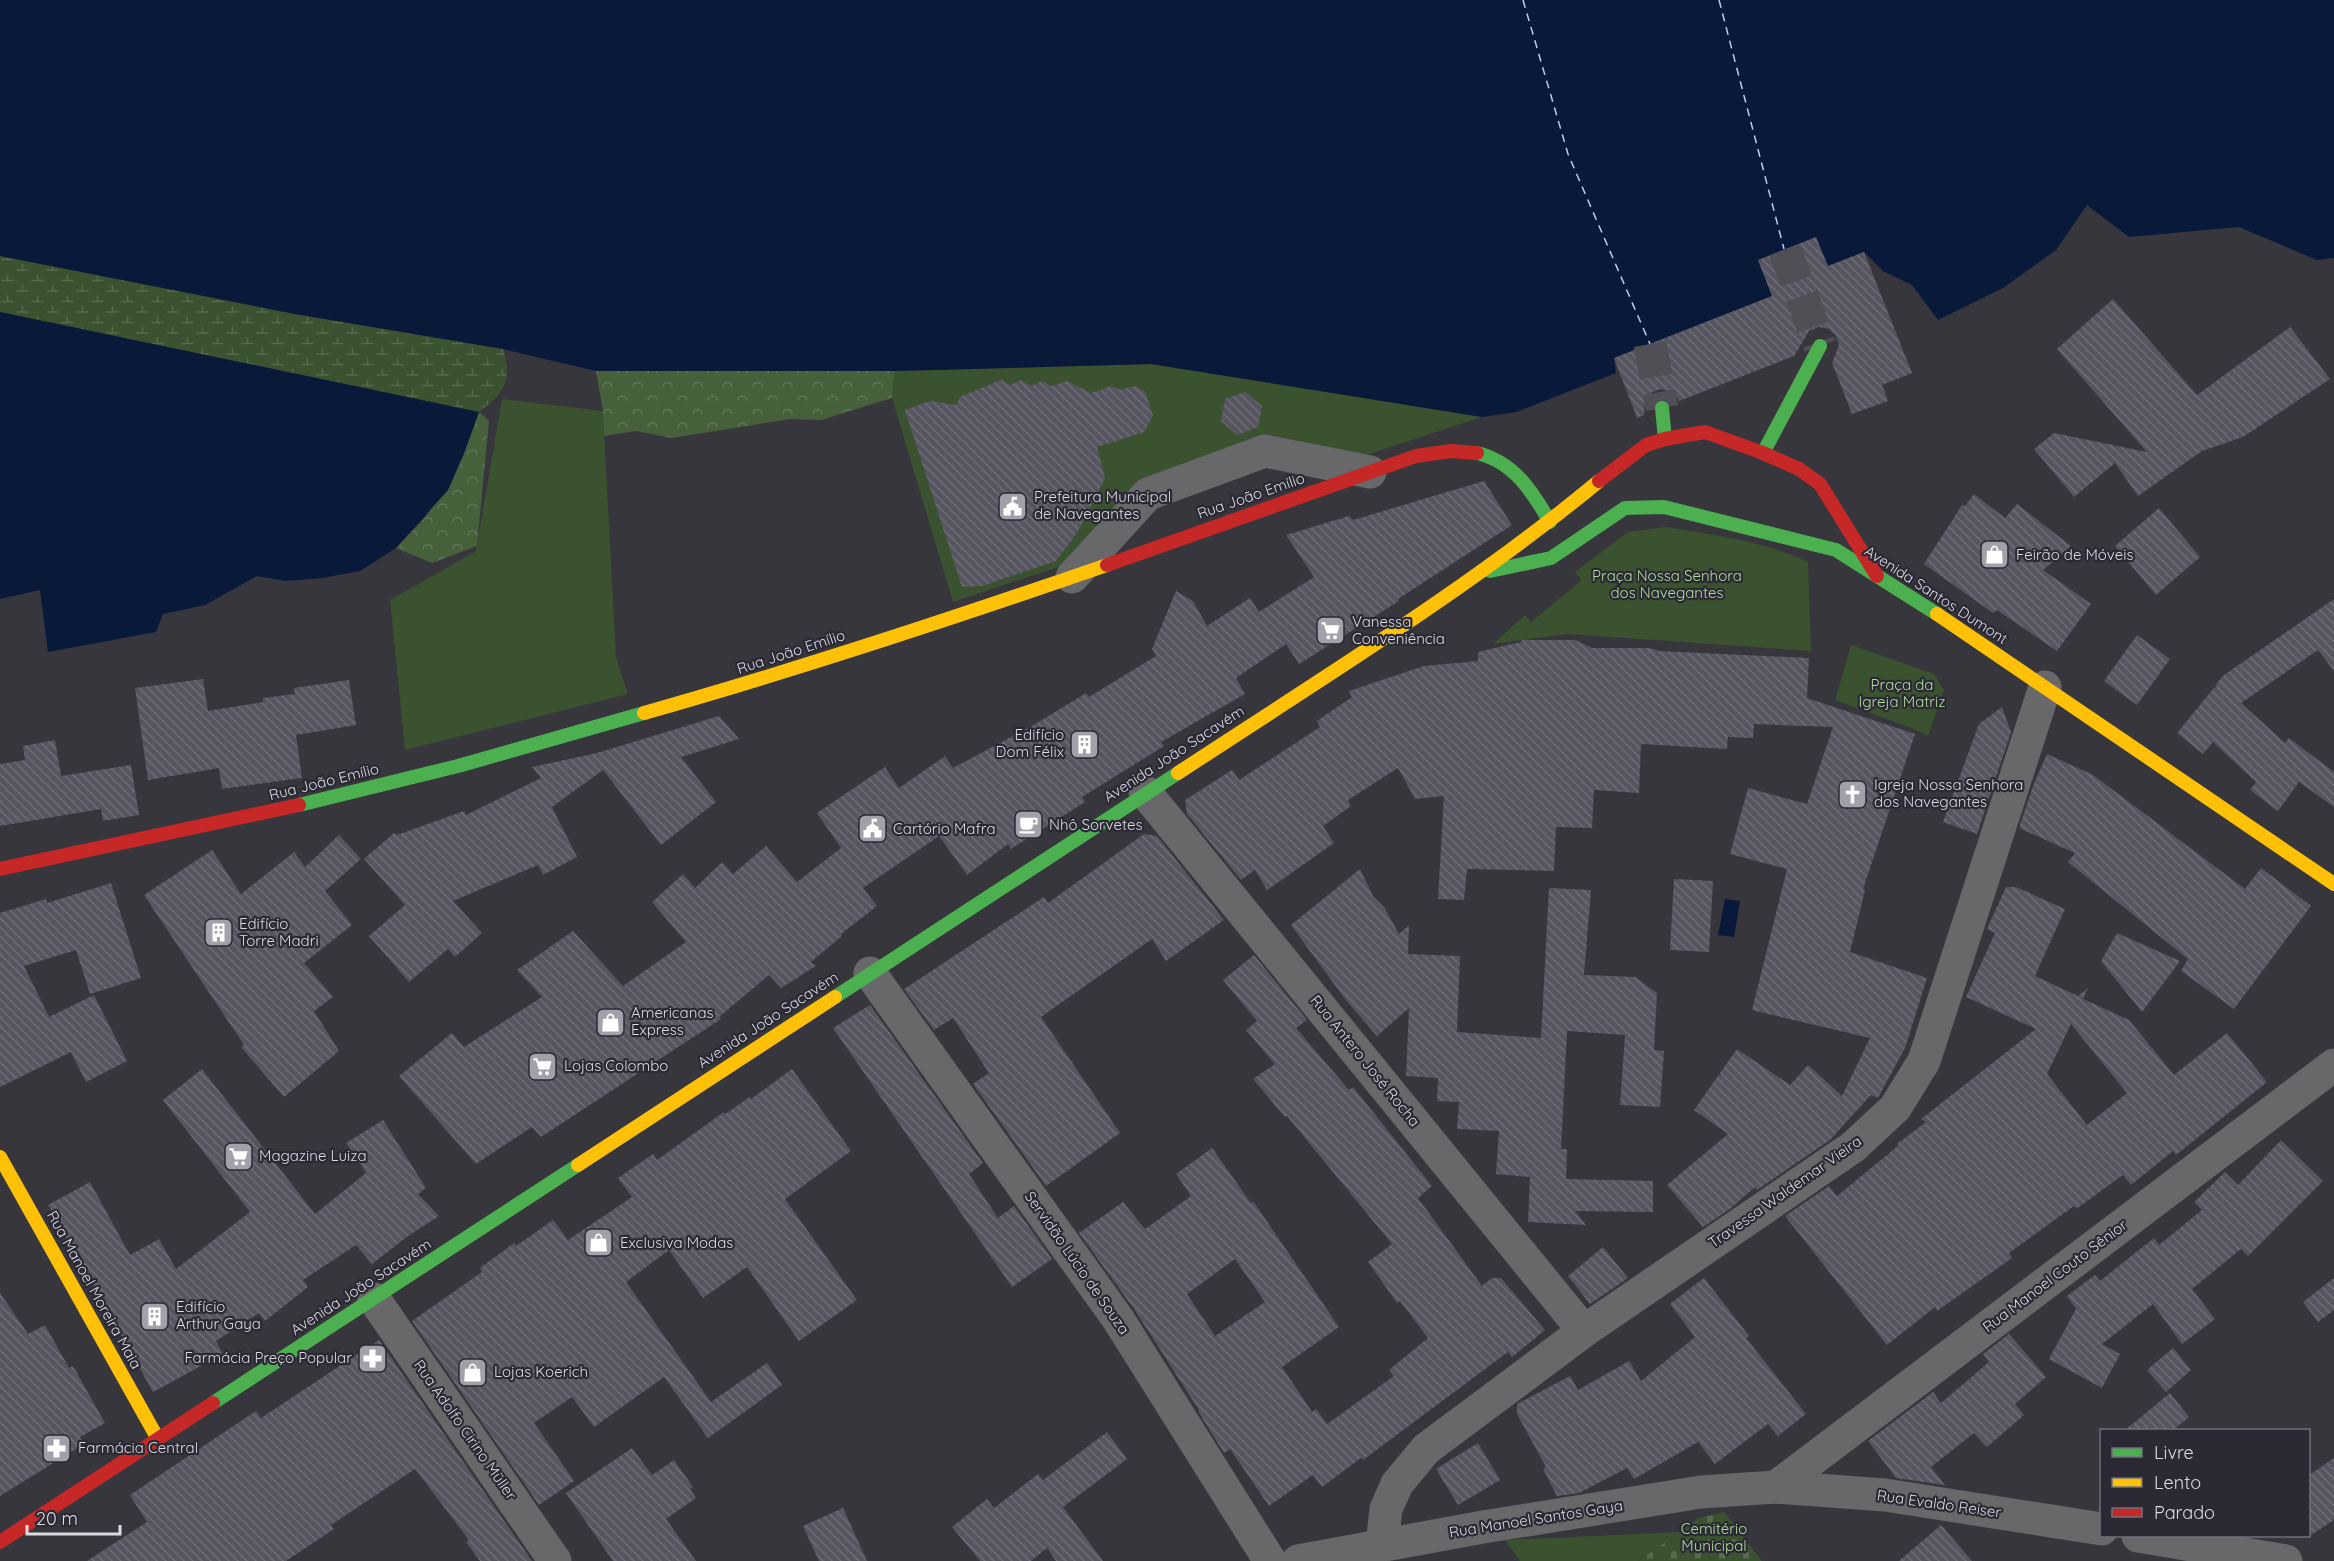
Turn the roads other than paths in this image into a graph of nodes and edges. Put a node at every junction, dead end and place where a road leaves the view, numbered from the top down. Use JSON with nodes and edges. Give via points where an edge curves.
{"nodes":[{"id":1,"x":1820,"y":346,"type":"dead end"},
{"id":2,"x":1662,"y":408,"type":"tunnel mouth"},
{"id":3,"x":1665,"y":439,"type":"junction"},
{"id":4,"x":1763,"y":453,"type":"junction"},
{"id":5,"x":1370,"y":472,"type":"junction"},
{"id":6,"x":1550,"y":522,"type":"junction"},
{"id":7,"x":1475,"y":574,"type":"junction"},
{"id":8,"x":1877,"y":576,"type":"junction"},
{"id":9,"x":1072,"y":577,"type":"junction"},
{"id":10,"x":2045,"y":687,"type":"junction"},
{"id":11,"x":1145,"y":792,"type":"junction"},
{"id":12,"x":0,"y":869,"type":"edge"},
{"id":13,"x":2334,"y":884,"type":"edge"},
{"id":14,"x":870,"y":973,"type":"junction"},
{"id":15,"x":2334,"y":1065,"type":"edge"},
{"id":16,"x":0,"y":1157,"type":"edge"},
{"id":17,"x":374,"y":1299,"type":"junction"},
{"id":18,"x":1584,"y":1331,"type":"junction"},
{"id":19,"x":158,"y":1439,"type":"junction"},
{"id":20,"x":1776,"y":1487,"type":"junction"},
{"id":21,"x":2100,"y":1529,"type":"edge"},
{"id":22,"x":2144,"y":1537,"type":"edge"},
{"id":23,"x":0,"y":1542,"type":"edge"},
{"id":24,"x":1382,"y":1545,"type":"junction"},
{"id":25,"x":1315,"y":1559,"type":"edge"},
{"id":26,"x":555,"y":1561,"type":"edge"},
{"id":27,"x":1270,"y":1561,"type":"edge"},
{"id":28,"x":2286,"y":1561,"type":"edge"}],
"edges":[{"from":1,"to":4,"type":"main road"},
{"from":2,"to":3,"type":"main road"},
{"from":3,"to":4,"type":"main road","name":"Avenida João Sacavém","via":[[1705,432]]},
{"from":3,"to":6,"type":"main road","name":"Avenida João Sacavém","via":[[1629,456]]},
{"from":4,"to":8,"type":"main road","name":"Avenida João Sacavém","via":[[1799,469],[1820,484]]},
{"from":5,"to":6,"type":"main road","name":"Rua João Emílio","via":[[1416,456],[1461,451],[1491,456],[1514,470],[1531,489]]},
{"from":5,"to":9,"type":"main road","name":"Rua João Emílio"},
{"from":5,"to":9,"type":"street","via":[[1265,451],[1148,494]]},
{"from":6,"to":7,"type":"main road","name":"Avenida João Sacavém"},
{"from":7,"to":8,"type":"main road","name":"Avenida Santos Dumont","via":[[1551,558],[1625,508],[1664,507],[1836,550]]},
{"from":7,"to":11,"type":"main road","name":"Avenida João Sacavém","via":[[1384,638]]},
{"from":8,"to":10,"type":"main road","name":"Avenida Santos Dumont"},
{"from":9,"to":12,"type":"main road","name":"Rua João Emílio","via":[[737,687],[458,766],[273,812]]},
{"from":10,"to":13,"type":"main road","name":"Avenida Santos Dumont"},
{"from":10,"to":18,"type":"street","name":"Travessa Waldemar Vieira","via":[[1924,1061],[1895,1108],[1853,1147]]},
{"from":11,"to":14,"type":"main road","name":"Avenida João Sacavém"},
{"from":11,"to":18,"type":"street","name":"Rua Antero José Rocha"},
{"from":14,"to":17,"type":"main road","name":"Avenida João Sacavém"},
{"from":14,"to":27,"type":"street","name":"Servidão Lúcio de Souza","via":[[1118,1319]]},
{"from":15,"to":20,"type":"street","name":"Rua Manoel Couto Sênior"},
{"from":16,"to":19,"type":"main road","name":"Rua Manoel Moreira Maia"},
{"from":17,"to":19,"type":"main road","name":"Avenida João Sacavém"},
{"from":17,"to":26,"type":"street","name":"Rua Adolfo Cirino Müller"},
{"from":18,"to":24,"type":"street","name":"Travessa Waldemar Vieira","via":[[1426,1449],[1397,1484],[1386,1509]]},
{"from":19,"to":23,"type":"main road","name":"Avenida João Sacavém"},
{"from":20,"to":21,"type":"street","name":"Rua Evaldo Reiser","via":[[1885,1495]]},
{"from":20,"to":24,"type":"street","name":"Rua Manoel Santos Gaya","via":[[1689,1494]]},
{"from":22,"to":28,"type":"street"},
{"from":24,"to":25,"type":"street","name":"Rua Manoel Santos Gaya"}]}
